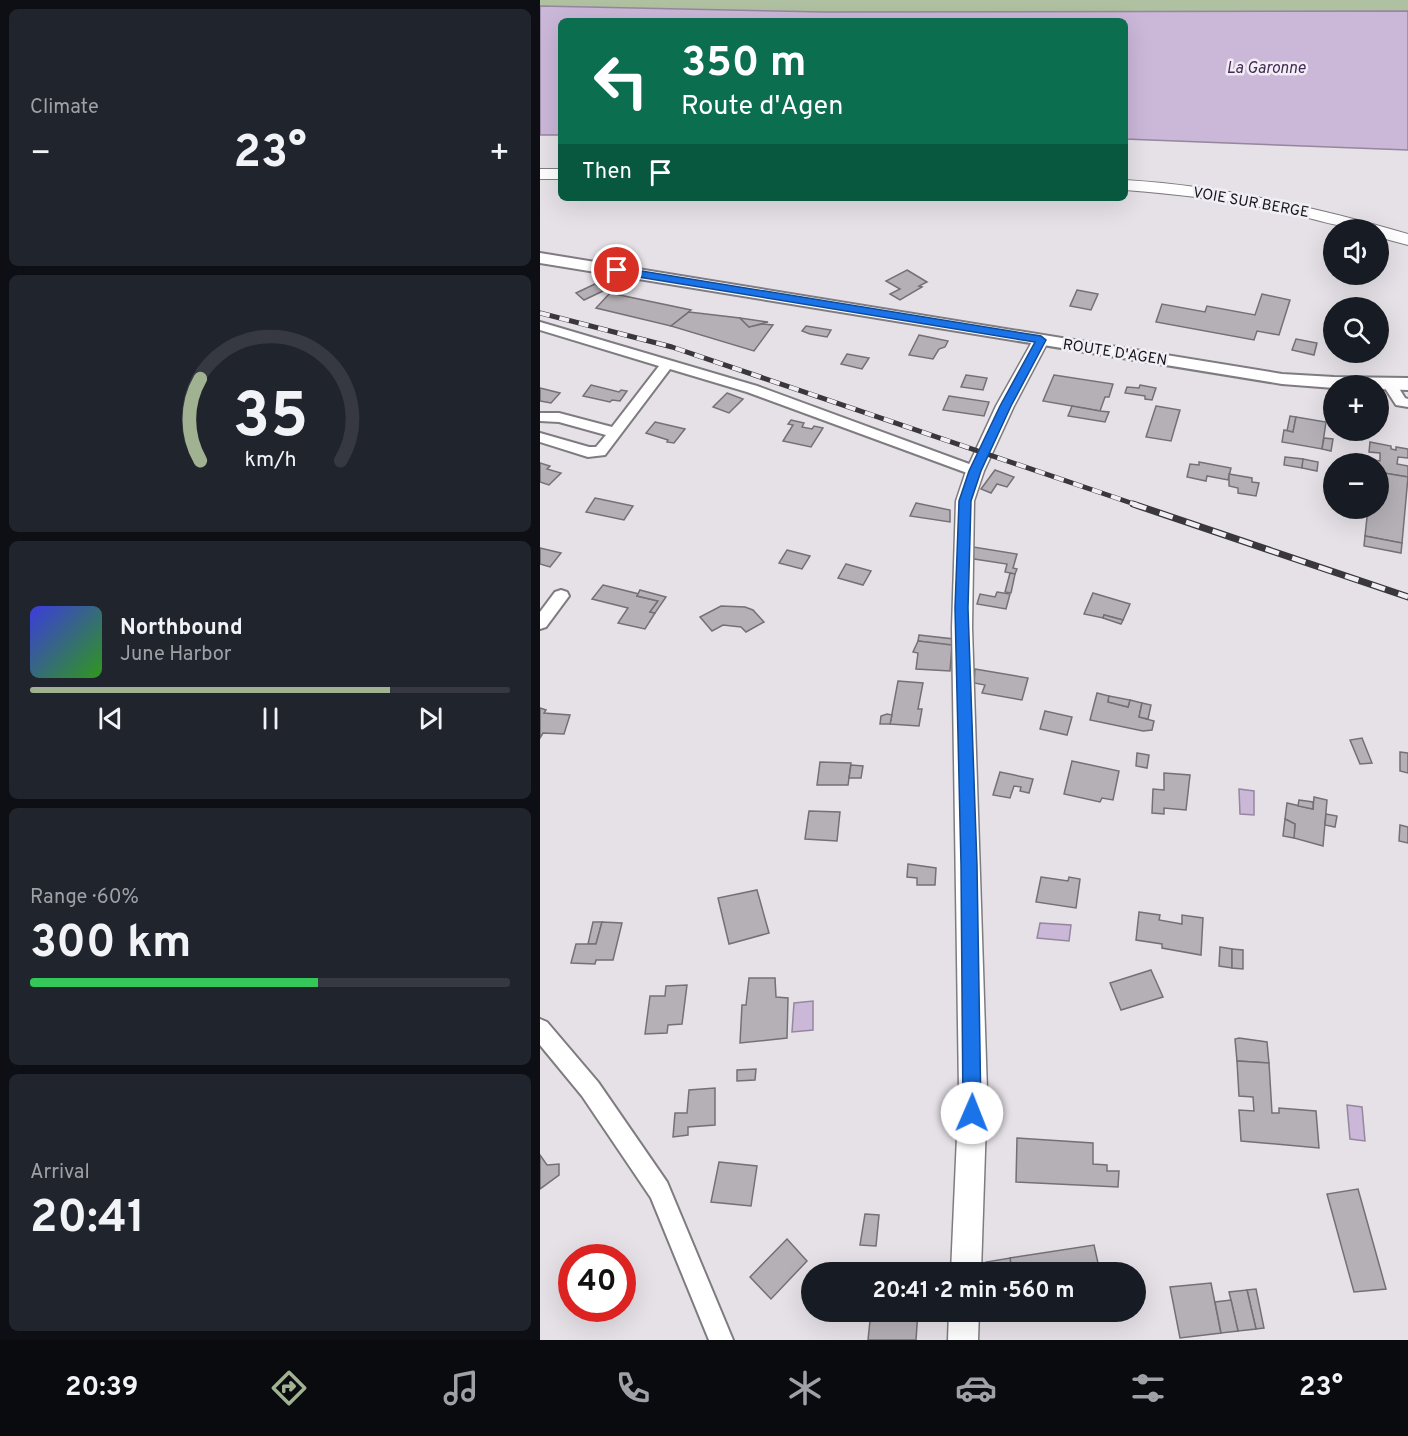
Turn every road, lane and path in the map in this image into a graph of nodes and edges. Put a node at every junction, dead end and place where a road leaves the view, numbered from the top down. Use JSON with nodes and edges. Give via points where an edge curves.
{"nodes":[{"id":1,"x":540,"y":174,"type":"edge"},
{"id":2,"x":558,"y":174,"type":"edge"},
{"id":3,"x":1128,"y":185,"type":"edge"},
{"id":4,"x":1330,"y":219,"type":"edge"},
{"id":5,"x":1389,"y":234,"type":"edge"},
{"id":6,"x":1408,"y":240,"type":"edge"},
{"id":7,"x":540,"y":258,"type":"edge"},
{"id":8,"x":540,"y":326,"type":"edge"},
{"id":9,"x":1041,"y":340,"type":"junction"},
{"id":10,"x":667,"y":364,"type":"junction"},
{"id":11,"x":1399,"y":384,"type":"edge"},
{"id":12,"x":1408,"y":403,"type":"edge"},
{"id":13,"x":540,"y":417,"type":"edge"},
{"id":14,"x":616,"y":432,"type":"junction"},
{"id":15,"x":540,"y":438,"type":"edge"},
{"id":16,"x":975,"y":471,"type":"junction"},
{"id":17,"x":561,"y":596,"type":"dead end"},
{"id":18,"x":540,"y":623,"type":"edge"},
{"id":19,"x":540,"y":1029,"type":"edge"},
{"id":20,"x":966,"y":1262,"type":"edge"},
{"id":21,"x":964,"y":1322,"type":"edge"},
{"id":22,"x":721,"y":1340,"type":"edge"},
{"id":23,"x":963,"y":1340,"type":"edge"}],
"edges":[{"from":1,"to":2,"type":"main road"},
{"from":3,"to":4,"type":"main road","name":"VOIE SUR BERGE","via":[[1254,201]]},
{"from":5,"to":6,"type":"main road","name":"VOIE SUR BERGE"},
{"from":7,"to":9,"type":"main road","name":"ROUTE D'AGEN"},
{"from":8,"to":10,"type":"street"},
{"from":9,"to":11,"type":"main road","name":"ROUTE D'AGEN","via":[[1282,379]]},
{"from":9,"to":16,"type":"street"},
{"from":10,"to":14,"type":"street"},
{"from":10,"to":16,"type":"street","via":[[752,389]]},
{"from":11,"to":12,"type":"street","via":[[1401,402]]},
{"from":13,"to":14,"type":"street","via":[[552,415]]},
{"from":14,"to":15,"type":"street","via":[[603,450],[595,453]]},
{"from":16,"to":20,"type":"street","via":[[965,501],[962,587],[973,1091]]},
{"from":17,"to":18,"type":"street"},
{"from":19,"to":22,"type":"street","via":[[590,1089],[659,1190]]},
{"from":21,"to":23,"type":"street"}]}
